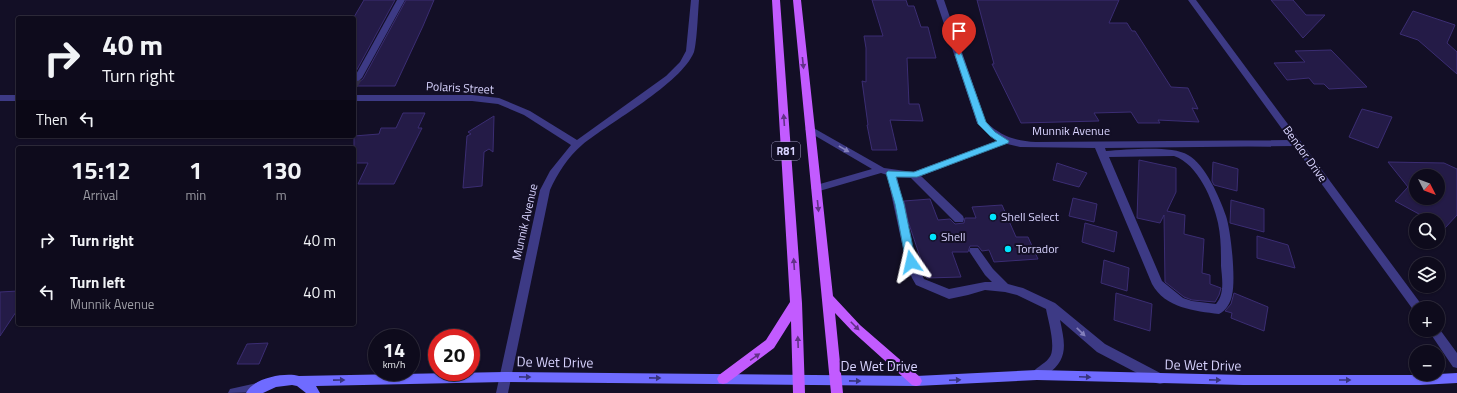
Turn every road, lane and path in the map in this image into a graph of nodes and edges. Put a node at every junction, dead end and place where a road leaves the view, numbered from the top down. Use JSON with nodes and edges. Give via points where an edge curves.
{"nodes":[{"id":1,"x":400,"y":0,"type":"edge"},
{"id":2,"x":695,"y":0,"type":"edge"},
{"id":3,"x":776,"y":0,"type":"edge"},
{"id":4,"x":797,"y":0,"type":"edge"},
{"id":5,"x":940,"y":0,"type":"edge"},
{"id":6,"x":1192,"y":0,"type":"edge"},
{"id":7,"x":358,"y":78,"type":"dead end"},
{"id":8,"x":0,"y":98,"type":"edge"},
{"id":9,"x":16,"y":98,"type":"edge"},
{"id":10,"x":356,"y":98,"type":"edge"},
{"id":11,"x":810,"y":129,"type":"junction"},
{"id":12,"x":1005,"y":141,"type":"junction"},
{"id":13,"x":1298,"y":143,"type":"junction"},
{"id":14,"x":578,"y":144,"type":"junction"},
{"id":15,"x":1102,"y":149,"type":"junction"},
{"id":16,"x":886,"y":172,"type":"junction"},
{"id":17,"x":914,"y":175,"type":"junction"},
{"id":18,"x":816,"y":188,"type":"junction"},
{"id":19,"x":959,"y":219,"type":"dead end"},
{"id":20,"x":974,"y":251,"type":"dead end"},
{"id":21,"x":1006,"y":288,"type":"junction"},
{"id":22,"x":828,"y":298,"type":"junction"},
{"id":23,"x":1413,"y":301,"type":"edge"},
{"id":24,"x":796,"y":303,"type":"junction"},
{"id":25,"x":1052,"y":306,"type":"junction"},
{"id":26,"x":1439,"y":337,"type":"edge"},
{"id":27,"x":1457,"y":363,"type":"edge"},
{"id":28,"x":1038,"y":376,"type":"junction"},
{"id":29,"x":504,"y":377,"type":"junction"},
{"id":30,"x":1457,"y":378,"type":"edge"},
{"id":31,"x":723,"y":379,"type":"junction"},
{"id":32,"x":1160,"y":379,"type":"junction"},
{"id":33,"x":836,"y":380,"type":"junction"},
{"id":34,"x":300,"y":381,"type":"junction"},
{"id":35,"x":916,"y":382,"type":"junction"},
{"id":36,"x":799,"y":387,"type":"edge"},
{"id":37,"x":257,"y":390,"type":"edge"},
{"id":38,"x":234,"y":393,"type":"edge"},
{"id":39,"x":314,"y":393,"type":"edge"},
{"id":40,"x":502,"y":393,"type":"edge"},
{"id":41,"x":838,"y":393,"type":"edge"}],
"edges":[{"from":1,"to":7,"type":"street"},
{"from":2,"to":14,"type":"street","name":"Munnik Avenue","via":[[690,51],[683,63],[669,78]]},
{"from":24,"to":3,"type":"main road","number":"R81","one_way":true},
{"from":4,"to":11,"type":"main road","number":"R81","one_way":true},
{"from":5,"to":12,"type":"street","name":"Munnik Avenue","via":[[982,124],[992,134]]},
{"from":6,"to":13,"type":"street","name":"Bendor Drive"},
{"from":8,"to":9,"type":"street"},
{"from":10,"to":14,"type":"street","name":"Polaris Street","via":[[472,98],[499,101],[527,113]]},
{"from":11,"to":16,"type":"street","one_way":true},
{"from":11,"to":18,"type":"main road","number":"R81"},
{"from":12,"to":15,"type":"street","name":"Munnik Avenue","via":[[1020,145]]},
{"from":12,"to":17,"type":"street"},
{"from":13,"to":15,"type":"street","name":"Munnik Avenue"},
{"from":13,"to":23,"type":"street","name":"Bendor Drive"},
{"from":14,"to":29,"type":"street","name":"Munnik Avenue","via":[[553,173],[545,190]]},
{"from":15,"to":15,"type":"street","via":[[1158,284],[1170,297],[1185,305],[1219,309],[1226,302],[1228,294],[1223,221],[1215,200],[1191,162],[1184,156],[1174,153]]},
{"from":16,"to":17,"type":"street"},
{"from":16,"to":18,"type":"street"},
{"from":16,"to":21,"type":"street","via":[[899,204],[911,262],[916,278],[920,282],[949,294],[968,292],[985,286]]},
{"from":17,"to":19,"type":"street"},
{"from":18,"to":22,"type":"main road","number":"R81","one_way":true},
{"from":20,"to":21,"type":"street","via":[[989,272]]},
{"from":21,"to":25,"type":"street"},
{"from":22,"to":33,"type":"main road","number":"R81"},
{"from":22,"to":35,"type":"main road","one_way":true,"via":[[856,328]]},
{"from":31,"to":24,"type":"main road","one_way":true,"via":[[770,344]]},
{"from":36,"to":24,"type":"main road","number":"R81","one_way":true},
{"from":25,"to":28,"type":"street","via":[[1058,352],[1053,363]]},
{"from":25,"to":32,"type":"street","one_way":true,"via":[[1101,348]]},
{"from":26,"to":27,"type":"street"},
{"from":28,"to":32,"type":"street","name":"De Wet Drive","one_way":true},
{"from":35,"to":28,"type":"street","name":"De Wet Drive","one_way":true},
{"from":29,"to":31,"type":"street","name":"De Wet Drive","one_way":true},
{"from":34,"to":29,"type":"street","name":"De Wet Drive","one_way":true},
{"from":29,"to":40,"type":"street","name":"Munnik Avenue"},
{"from":32,"to":30,"type":"street","name":"De Wet Drive","one_way":true},
{"from":31,"to":36,"type":"street","name":"De Wet Drive"},
{"from":33,"to":35,"type":"street","name":"De Wet Drive","one_way":true},
{"from":33,"to":36,"type":"street","name":"De Wet Drive"},
{"from":33,"to":41,"type":"main road","number":"R81"},
{"from":34,"to":37,"type":"street","name":"De Wet Drive","via":[[275,381]]},
{"from":34,"to":39,"type":"street","via":[[309,386]]},
{"from":37,"to":38,"type":"street"}]}
